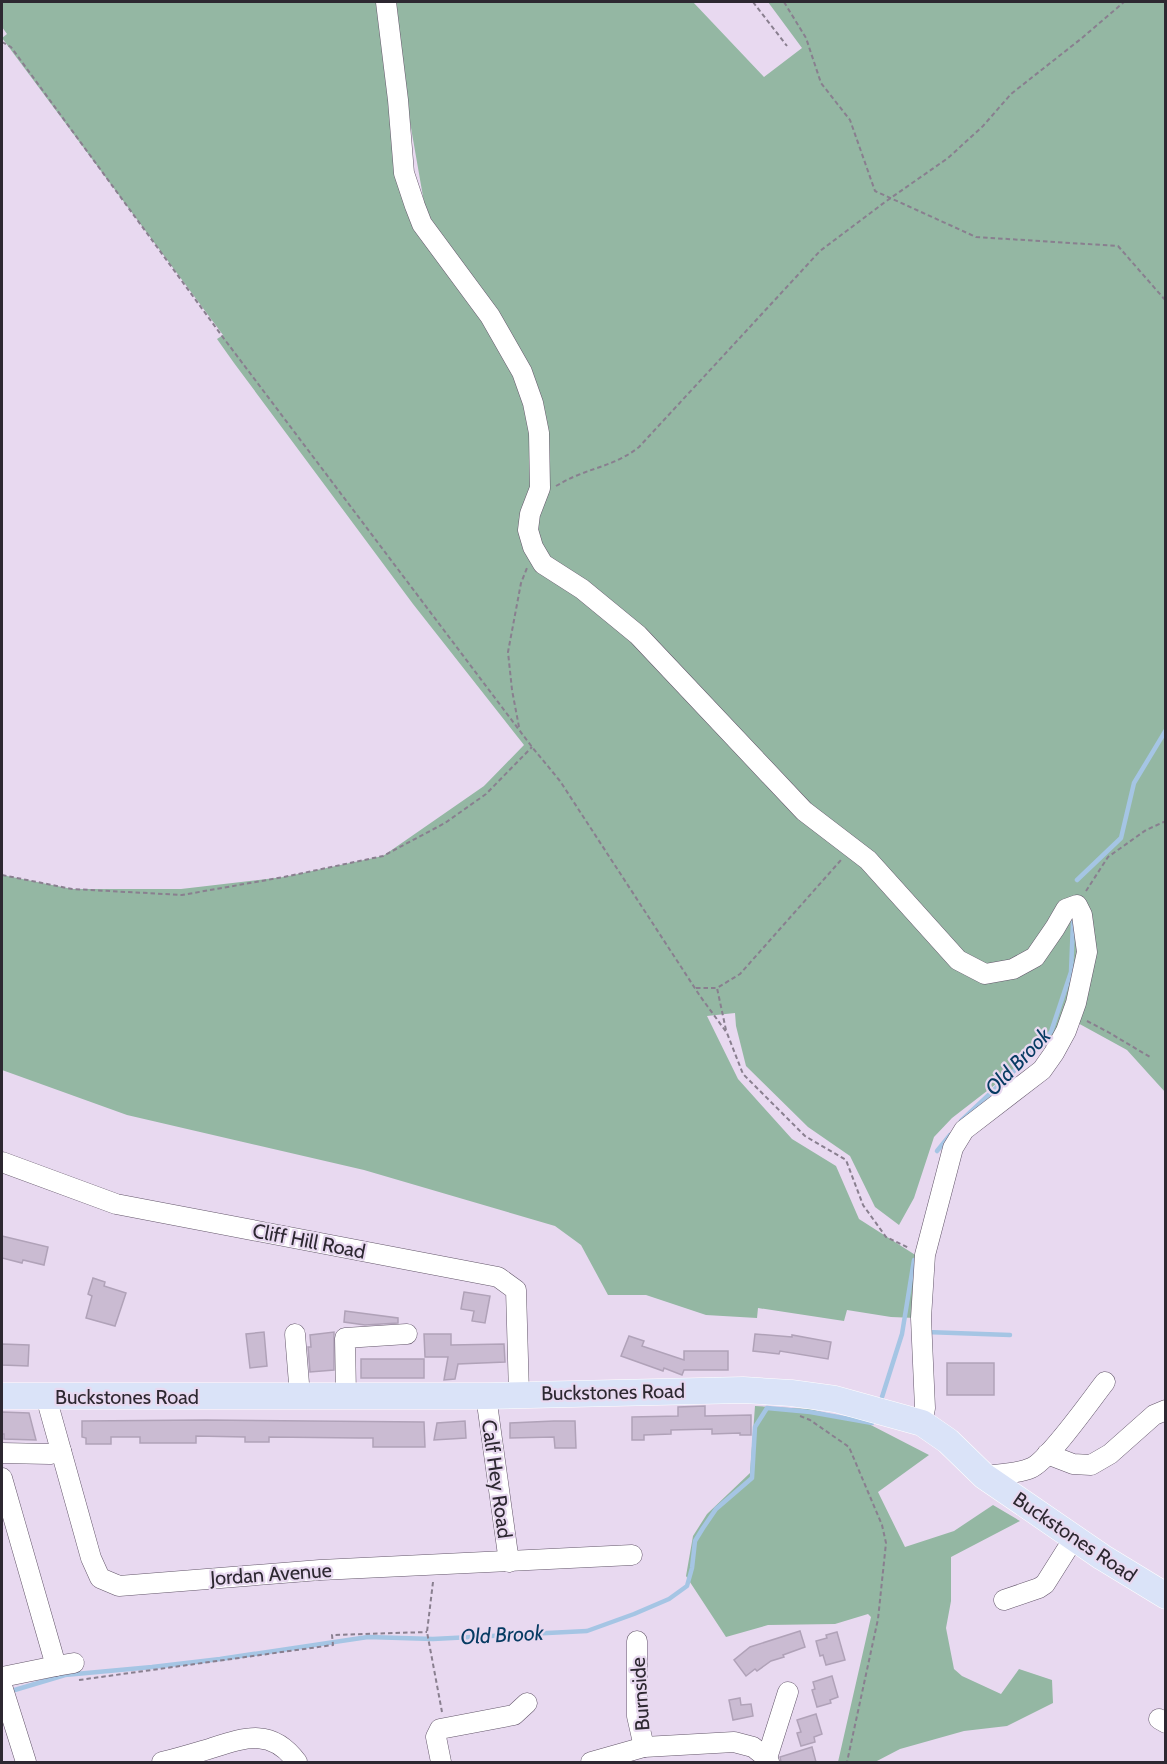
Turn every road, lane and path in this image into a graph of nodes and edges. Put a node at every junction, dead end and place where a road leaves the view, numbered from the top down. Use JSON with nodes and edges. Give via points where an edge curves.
{"nodes":[{"id":1,"x":386,"y":2,"type":"edge"},
{"id":2,"x":753,"y":2,"type":"edge"},
{"id":3,"x":784,"y":2,"type":"edge"},
{"id":4,"x":1124,"y":2,"type":"edge"},
{"id":5,"x":2,"y":42,"type":"edge"},
{"id":6,"x":787,"y":46,"type":"dead end"},
{"id":7,"x":891,"y":198,"type":"junction"},
{"id":8,"x":1166,"y":301,"type":"edge"},
{"id":9,"x":539,"y":491,"type":"junction"},
{"id":10,"x":533,"y":548,"type":"junction"},
{"id":11,"x":520,"y":730,"type":"junction"},
{"id":12,"x":532,"y":747,"type":"junction"},
{"id":13,"x":1166,"y":821,"type":"edge"},
{"id":14,"x":868,"y":860,"type":"junction"},
{"id":15,"x":2,"y":875,"type":"edge"},
{"id":16,"x":1077,"y":905,"type":"junction"},
{"id":17,"x":695,"y":988,"type":"junction"},
{"id":18,"x":717,"y":988,"type":"junction"},
{"id":19,"x":1084,"y":1020,"type":"dead end"},
{"id":20,"x":727,"y":1033,"type":"junction"},
{"id":21,"x":1150,"y":1057,"type":"dead end"},
{"id":22,"x":2,"y":1162,"type":"edge"},
{"id":23,"x":925,"y":1255,"type":"junction"},
{"id":24,"x":295,"y":1334,"type":"dead end"},
{"id":25,"x":407,"y":1334,"type":"dead end"},
{"id":26,"x":1105,"y":1382,"type":"dead end"},
{"id":27,"x":519,"y":1394,"type":"junction"},
{"id":28,"x":2,"y":1396,"type":"edge"},
{"id":29,"x":300,"y":1396,"type":"junction"},
{"id":30,"x":346,"y":1396,"type":"junction"},
{"id":31,"x":486,"y":1396,"type":"junction"},
{"id":32,"x":46,"y":1397,"type":"junction"},
{"id":33,"x":1166,"y":1410,"type":"edge"},
{"id":34,"x":800,"y":1415,"type":"dead end"},
{"id":35,"x":921,"y":1424,"type":"junction"},
{"id":36,"x":61,"y":1451,"type":"junction"},
{"id":37,"x":2,"y":1453,"type":"edge"},
{"id":38,"x":1047,"y":1454,"type":"junction"},
{"id":39,"x":984,"y":1476,"type":"junction"},
{"id":40,"x":2,"y":1478,"type":"edge"},
{"id":41,"x":1074,"y":1538,"type":"junction"},
{"id":42,"x":632,"y":1555,"type":"dead end"},
{"id":43,"x":509,"y":1562,"type":"junction"},
{"id":44,"x":435,"y":1564,"type":"junction"},
{"id":45,"x":1166,"y":1596,"type":"edge"},
{"id":46,"x":1004,"y":1600,"type":"dead end"},
{"id":47,"x":427,"y":1632,"type":"junction"},
{"id":48,"x":636,"y":1641,"type":"dead end"},
{"id":49,"x":2,"y":1677,"type":"edge"},
{"id":50,"x":97,"y":1678,"type":"dead end"},
{"id":51,"x":3,"y":1692,"type":"edge"},
{"id":52,"x":788,"y":1692,"type":"dead end"},
{"id":53,"x":527,"y":1703,"type":"dead end"},
{"id":54,"x":440,"y":1729,"type":"junction"},
{"id":55,"x":644,"y":1747,"type":"junction"},
{"id":56,"x":768,"y":1760,"type":"edge"},
{"id":57,"x":26,"y":1762,"type":"edge"},
{"id":58,"x":162,"y":1762,"type":"edge"},
{"id":59,"x":297,"y":1762,"type":"edge"},
{"id":60,"x":441,"y":1762,"type":"edge"},
{"id":61,"x":591,"y":1762,"type":"edge"},
{"id":62,"x":847,"y":1762,"type":"edge"}],
"edges":[{"from":1,"to":9,"type":"street","via":[[404,173],[414,206],[422,224],[490,316],[522,372],[539,433]]},
{"from":2,"to":6,"type":"path"},
{"from":3,"to":7,"type":"path","via":[[806,38],[821,83],[850,120],[875,191]]},
{"from":4,"to":7,"type":"path","via":[[1011,94],[948,158]]},
{"from":5,"to":11,"type":"path","via":[[11,47],[222,336]]},
{"from":7,"to":8,"type":"path","via":[[976,237],[1118,246]]},
{"from":7,"to":9,"type":"path","via":[[820,251],[639,447],[606,466]]},
{"from":9,"to":10,"type":"street","via":[[528,530]]},
{"from":10,"to":11,"type":"path","via":[[521,583],[508,652]]},
{"from":10,"to":14,"type":"street","via":[[543,564],[638,635],[804,811]]},
{"from":11,"to":12,"type":"path"},
{"from":12,"to":15,"type":"path","via":[[486,794],[445,823],[383,856],[182,895],[72,889]]},
{"from":12,"to":17,"type":"path","via":[[560,781]]},
{"from":13,"to":16,"type":"path","via":[[1108,857]]},
{"from":14,"to":16,"type":"street","via":[[958,960],[985,974],[1013,969],[1035,957],[1066,909]]},
{"from":14,"to":18,"type":"path","via":[[841,860],[740,974]]},
{"from":16,"to":23,"type":"street","via":[[1083,915],[1087,952],[1066,1031],[1042,1070],[964,1130],[953,1148]]},
{"from":17,"to":18,"type":"path"},
{"from":17,"to":20,"type":"path"},
{"from":18,"to":20,"type":"path"},
{"from":19,"to":21,"type":"path"},
{"from":20,"to":23,"type":"path","via":[[743,1074],[805,1136],[846,1160],[863,1205],[886,1237]]},
{"from":22,"to":27,"type":"street","name":"Cliff Hill Road","via":[[116,1204],[498,1277],[516,1290]]},
{"from":23,"to":35,"type":"street","via":[[921,1332],[925,1408]]},
{"from":24,"to":29,"type":"street"},
{"from":25,"to":30,"type":"street","via":[[345,1338]]},
{"from":26,"to":38,"type":"street"},
{"from":27,"to":31,"type":"main road","name":"Buckstones Road"},
{"from":27,"to":35,"type":"main road","name":"Buckstones Road","via":[[743,1390],[791,1393],[835,1399]]},
{"from":28,"to":32,"type":"main road","name":"Buckstones Road"},
{"from":29,"to":30,"type":"main road","name":"Buckstones Road"},
{"from":29,"to":32,"type":"main road","name":"Buckstones Road"},
{"from":30,"to":31,"type":"main road","name":"Buckstones Road"},
{"from":31,"to":43,"type":"street","name":"Calf Hey Road"},
{"from":32,"to":36,"type":"street","name":"Jordan Avenue"},
{"from":33,"to":38,"type":"street","via":[[1154,1415],[1091,1466]]},
{"from":34,"to":62,"type":"path","via":[[849,1447],[882,1524],[886,1543],[878,1619]]},
{"from":35,"to":39,"type":"main road","name":"Buckstones Road","via":[[948,1441]]},
{"from":36,"to":37,"type":"street"},
{"from":36,"to":44,"type":"street","name":"Jordan Avenue","via":[[91,1558],[100,1578],[119,1586]]},
{"from":38,"to":39,"type":"street","via":[[1025,1470]]},
{"from":39,"to":41,"type":"main road","name":"Buckstones Road"},
{"from":40,"to":49,"type":"street","via":[[65,1664]]},
{"from":41,"to":45,"type":"main road","name":"Buckstones Road"},
{"from":41,"to":46,"type":"street","via":[[1045,1584]]},
{"from":42,"to":43,"type":"street","name":"Jordan Avenue"},
{"from":43,"to":44,"type":"street","name":"Jordan Avenue"},
{"from":44,"to":47,"type":"path"},
{"from":47,"to":50,"type":"path","via":[[332,1635],[333,1645]]},
{"from":47,"to":54,"type":"path","via":[[443,1719]]},
{"from":48,"to":55,"type":"street","name":"Burnside","via":[[638,1716]]},
{"from":51,"to":57,"type":"street"},
{"from":52,"to":56,"type":"street"},
{"from":53,"to":54,"type":"street","via":[[514,1715]]},
{"from":54,"to":60,"type":"street","via":[[436,1737]]},
{"from":55,"to":56,"type":"street","via":[[734,1742],[753,1747]]},
{"from":55,"to":61,"type":"street"},
{"from":58,"to":59,"type":"street","via":[[244,1738],[270,1740]]}]}
